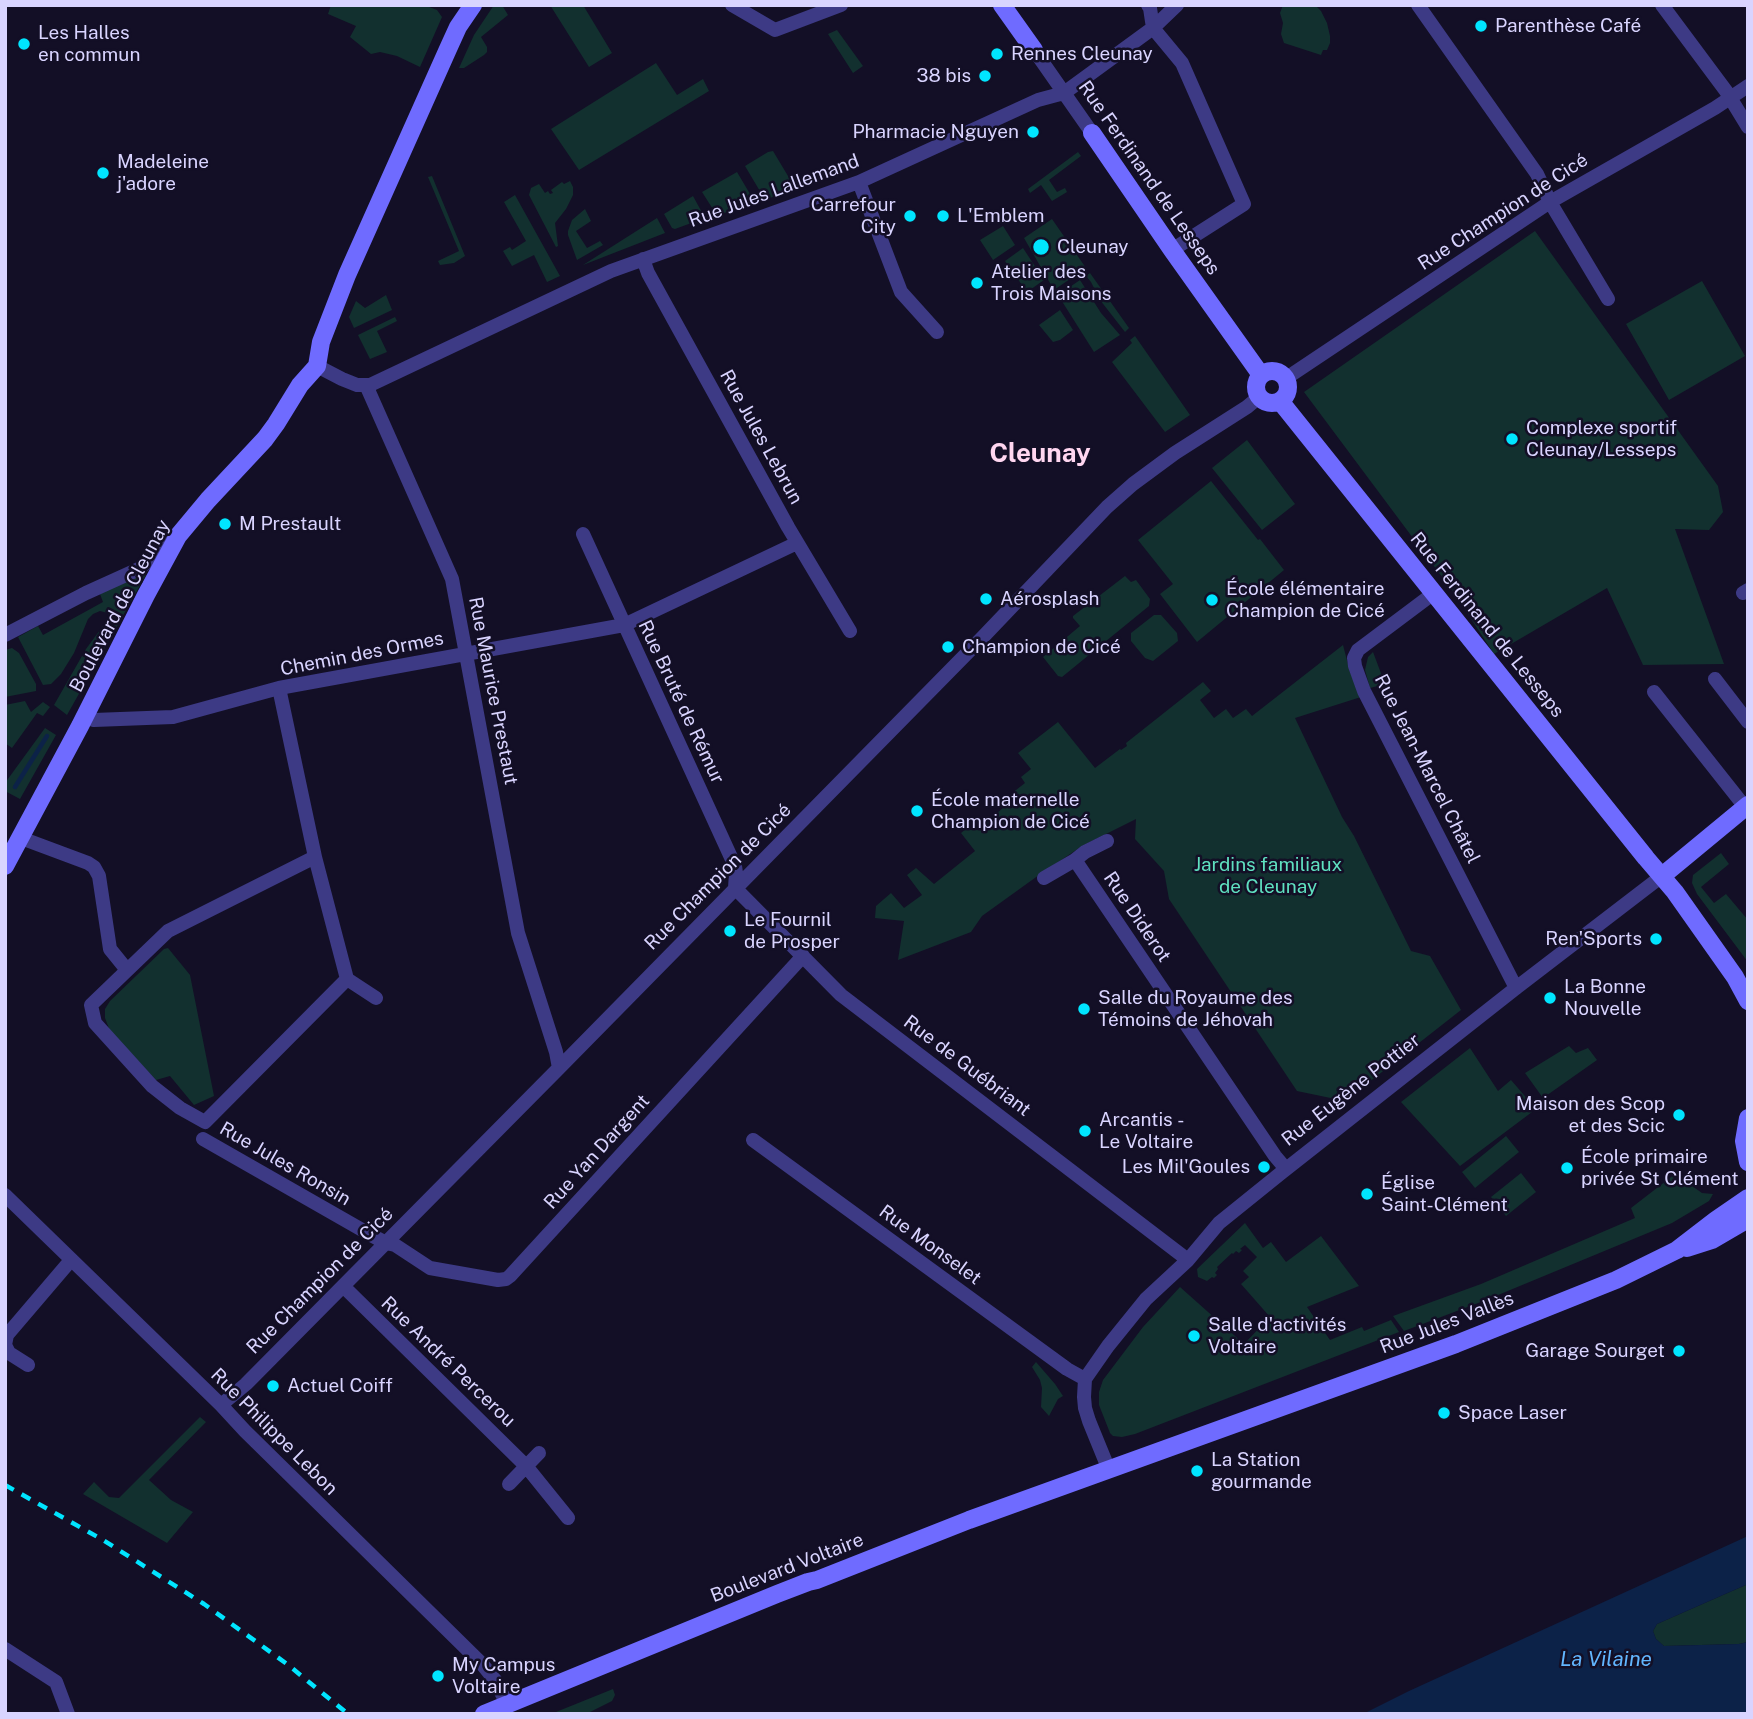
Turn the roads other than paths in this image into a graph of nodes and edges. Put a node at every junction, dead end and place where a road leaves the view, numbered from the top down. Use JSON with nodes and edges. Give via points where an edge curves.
{"nodes":[{"id":1,"x":473,"y":5,"type":"edge"},
{"id":2,"x":732,"y":5,"type":"edge"},
{"id":3,"x":1002,"y":5,"type":"edge"},
{"id":4,"x":1148,"y":5,"type":"edge"},
{"id":5,"x":1177,"y":5,"type":"edge"},
{"id":6,"x":1418,"y":5,"type":"edge"},
{"id":7,"x":1662,"y":5,"type":"edge"},
{"id":8,"x":836,"y":7,"type":"edge"},
{"id":9,"x":1153,"y":28,"type":"junction"},
{"id":10,"x":1034,"y":50,"type":"joint"},
{"id":11,"x":1748,"y":86,"type":"edge"},
{"id":12,"x":1064,"y":93,"type":"junction"},
{"id":13,"x":1730,"y":98,"type":"junction"},
{"id":14,"x":1748,"y":127,"type":"edge"},
{"id":15,"x":1092,"y":133,"type":"joint"},
{"id":16,"x":859,"y":182,"type":"junction"},
{"id":17,"x":1549,"y":202,"type":"junction"},
{"id":18,"x":1172,"y":250,"type":"junction"},
{"id":19,"x":643,"y":259,"type":"junction"},
{"id":20,"x":1608,"y":299,"type":"dead end"},
{"id":21,"x":937,"y":332,"type":"dead end"},
{"id":22,"x":317,"y":366,"type":"junction"},
{"id":23,"x":1261,"y":375,"type":"junction"},
{"id":24,"x":1285,"y":379,"type":"junction"},
{"id":25,"x":366,"y":385,"type":"junction"},
{"id":26,"x":1259,"y":397,"type":"junction"},
{"id":27,"x":1280,"y":401,"type":"junction"},
{"id":28,"x":583,"y":534,"type":"dead end"},
{"id":29,"x":178,"y":536,"type":"junction"},
{"id":30,"x":797,"y":543,"type":"junction"},
{"id":31,"x":1434,"y":593,"type":"junction"},
{"id":32,"x":624,"y":625,"type":"junction"},
{"id":33,"x":850,"y":631,"type":"dead end"},
{"id":34,"x":5,"y":635,"type":"edge"},
{"id":35,"x":466,"y":654,"type":"junction"},
{"id":36,"x":1715,"y":679,"type":"dead end"},
{"id":37,"x":279,"y":688,"type":"junction"},
{"id":38,"x":1654,"y":692,"type":"dead end"},
{"id":39,"x":85,"y":717,"type":"junction"},
{"id":40,"x":1748,"y":722,"type":"edge"},
{"id":41,"x":1746,"y":806,"type":"edge"},
{"id":42,"x":21,"y":838,"type":"junction"},
{"id":43,"x":1107,"y":841,"type":"dead end"},
{"id":44,"x":315,"y":857,"type":"junction"},
{"id":45,"x":1075,"y":860,"type":"junction"},
{"id":46,"x":5,"y":866,"type":"edge"},
{"id":47,"x":1662,"y":876,"type":"junction"},
{"id":48,"x":1044,"y":878,"type":"dead end"},
{"id":49,"x":735,"y":888,"type":"junction"},
{"id":50,"x":803,"y":956,"type":"junction"},
{"id":51,"x":127,"y":970,"type":"junction"},
{"id":52,"x":347,"y":979,"type":"junction"},
{"id":53,"x":1516,"y":988,"type":"junction"},
{"id":54,"x":376,"y":998,"type":"dead end"},
{"id":55,"x":1748,"y":1001,"type":"edge"},
{"id":56,"x":559,"y":1068,"type":"junction"},
{"id":57,"x":1748,"y":1118,"type":"edge"},
{"id":58,"x":203,"y":1139,"type":"dead end"},
{"id":59,"x":753,"y":1140,"type":"dead end"},
{"id":60,"x":1748,"y":1162,"type":"edge"},
{"id":61,"x":1286,"y":1169,"type":"junction"},
{"id":62,"x":5,"y":1195,"type":"edge"},
{"id":63,"x":1748,"y":1198,"type":"edge"},
{"id":64,"x":1748,"y":1219,"type":"edge"},
{"id":65,"x":386,"y":1243,"type":"junction"},
{"id":66,"x":1677,"y":1250,"type":"junction"},
{"id":67,"x":1188,"y":1259,"type":"junction"},
{"id":68,"x":71,"y":1260,"type":"junction"},
{"id":69,"x":343,"y":1286,"type":"junction"},
{"id":70,"x":28,"y":1365,"type":"dead end"},
{"id":71,"x":1085,"y":1379,"type":"junction"},
{"id":72,"x":221,"y":1405,"type":"junction"},
{"id":73,"x":540,"y":1453,"type":"dead end"},
{"id":74,"x":526,"y":1466,"type":"junction"},
{"id":75,"x":1109,"y":1470,"type":"junction"},
{"id":76,"x":509,"y":1484,"type":"dead end"},
{"id":77,"x":568,"y":1518,"type":"dead end"},
{"id":78,"x":5,"y":1649,"type":"edge"},
{"id":79,"x":507,"y":1704,"type":"junction"},
{"id":80,"x":68,"y":1714,"type":"edge"},
{"id":81,"x":484,"y":1714,"type":"edge"}],
"edges":[{"from":1,"to":22,"type":"main road","name":"Boulevard de Cleunay","via":[[448,48],[347,275],[321,342]]},
{"from":2,"to":8,"type":"street","via":[[775,30]]},
{"from":3,"to":10,"type":"main road","name":"Rue Ferdinand de Lesseps"},
{"from":4,"to":9,"type":"street"},
{"from":5,"to":9,"type":"street","name":"Rue Jules Lallemand"},
{"from":6,"to":17,"type":"street","via":[[1537,174]]},
{"from":7,"to":13,"type":"street"},
{"from":9,"to":12,"type":"street","name":"Rue Jules Lallemand"},
{"from":9,"to":18,"type":"street","via":[[1182,63],[1244,204]]},
{"from":10,"to":12,"type":"street","name":"Rue Ferdinand de Lesseps"},
{"from":11,"to":13,"type":"street","name":"Rue Champion de Cicé"},
{"from":12,"to":15,"type":"street","name":"Rue Ferdinand de Lesseps"},
{"from":12,"to":16,"type":"street","name":"Rue Jules Lallemand","via":[[1038,100]]},
{"from":13,"to":14,"type":"street"},
{"from":13,"to":17,"type":"street","name":"Rue Champion de Cicé"},
{"from":15,"to":18,"type":"main road","name":"Rue Ferdinand de Lesseps"},
{"from":16,"to":19,"type":"street","name":"Rue Jules Lallemand"},
{"from":16,"to":21,"type":"street","via":[[901,292]]},
{"from":17,"to":20,"type":"street"},
{"from":17,"to":24,"type":"street","name":"Rue Champion de Cicé"},
{"from":18,"to":23,"type":"main road","name":"Rue Ferdinand de Lesseps"},
{"from":19,"to":25,"type":"street","name":"Rue Jules Lallemand"},
{"from":19,"to":30,"type":"street","name":"Rue Jules Lebrun"},
{"from":22,"to":25,"type":"street"},
{"from":22,"to":29,"type":"main road","name":"Boulevard de Cleunay","via":[[265,439]]},
{"from":23,"to":24,"type":"main road","via":[[1271,371]]},
{"from":23,"to":26,"type":"main road","via":[[1256,386]]},
{"from":24,"to":27,"type":"main road","via":[[1287,391]]},
{"from":25,"to":35,"type":"street","name":"Rue Maurice Prestaut","via":[[452,579]]},
{"from":26,"to":27,"type":"main road","via":[[1269,403]]},
{"from":26,"to":49,"type":"street","name":"Rue Champion de Cicé","via":[[1175,453],[1107,507]]},
{"from":27,"to":31,"type":"main road","name":"Rue Ferdinand de Lesseps"},
{"from":28,"to":32,"type":"street","name":"Rue Bruté de Rémur"},
{"from":29,"to":34,"type":"street","via":[[139,569]]},
{"from":29,"to":39,"type":"main road","name":"Boulevard de Cleunay"},
{"from":30,"to":32,"type":"street","name":"Chemin des Ormes"},
{"from":30,"to":33,"type":"street","name":"Rue Jules Lebrun"},
{"from":31,"to":47,"type":"main road","name":"Rue Ferdinand de Lesseps"},
{"from":31,"to":53,"type":"street","name":"Rue Jean-Marcel Châtel","via":[[1358,650],[1355,666]]},
{"from":32,"to":35,"type":"street","name":"Chemin des Ormes"},
{"from":32,"to":49,"type":"street","name":"Rue Bruté de Rémur","via":[[735,866]]},
{"from":35,"to":37,"type":"street","name":"Chemin des Ormes"},
{"from":35,"to":56,"type":"street","name":"Rue Maurice Prestaut","via":[[518,933]]},
{"from":36,"to":40,"type":"street"},
{"from":37,"to":39,"type":"street","name":"Chemin des Ormes","via":[[173,716]]},
{"from":37,"to":44,"type":"street"},
{"from":38,"to":41,"type":"street"},
{"from":39,"to":42,"type":"main road","name":"Boulevard de Cleunay"},
{"from":41,"to":47,"type":"main road","name":"Rue Eugène Pottier"},
{"from":42,"to":46,"type":"main road","name":"Boulevard de Cleunay"},
{"from":42,"to":51,"type":"street","via":[[94,867],[110,949]]},
{"from":43,"to":45,"type":"street"},
{"from":44,"to":51,"type":"street","via":[[169,931]]},
{"from":44,"to":52,"type":"street"},
{"from":45,"to":48,"type":"street"},
{"from":45,"to":61,"type":"street","name":"Rue Diderot"},
{"from":47,"to":53,"type":"street","name":"Rue Eugène Pottier"},
{"from":47,"to":55,"type":"main road","name":"Rue Ferdinand de Lesseps"},
{"from":49,"to":50,"type":"street","name":"Rue de Guébriant"},
{"from":49,"to":56,"type":"street","name":"Rue Champion de Cicé"},
{"from":50,"to":65,"type":"street","name":"Rue Yan Dargent","via":[[510,1276],[498,1280],[430,1268]]},
{"from":50,"to":67,"type":"street","name":"Rue de Guébriant","via":[[841,995]]},
{"from":51,"to":52,"type":"street","via":[[91,1005],[95,1023],[152,1086],[205,1122]]},
{"from":52,"to":54,"type":"street"},
{"from":53,"to":61,"type":"street","name":"Rue Eugène Pottier"},
{"from":56,"to":65,"type":"street","name":"Rue Champion de Cicé"},
{"from":57,"to":60,"type":"main road","via":[[1744,1141]]},
{"from":58,"to":65,"type":"street","name":"Rue Jules Ronsin"},
{"from":59,"to":71,"type":"street","name":"Rue Monselet"},
{"from":61,"to":67,"type":"street","name":"Rue Eugène Pottier","via":[[1219,1223]]},
{"from":62,"to":68,"type":"street","name":"Rue Philippe Lebon"},
{"from":63,"to":66,"type":"main road","name":"Rue Jules Vallès"},
{"from":64,"to":66,"type":"main road","name":"Rue Jules Vallès","via":[[1712,1240]]},
{"from":65,"to":69,"type":"street","name":"Rue Champion de Cicé"},
{"from":66,"to":75,"type":"main road","name":"Rue Jules Vallès","via":[[1616,1280],[1456,1343]]},
{"from":67,"to":71,"type":"street","name":"Rue Eugène Pottier","via":[[1146,1299]]},
{"from":68,"to":70,"type":"street","via":[[7,1335],[9,1353]]},
{"from":68,"to":72,"type":"street","name":"Rue Philippe Lebon"},
{"from":69,"to":72,"type":"street","name":"Rue Champion de Cicé"},
{"from":69,"to":74,"type":"street","name":"Rue André Percerou"},
{"from":71,"to":75,"type":"street","via":[[1085,1408]]},
{"from":72,"to":79,"type":"street","name":"Rue Philippe Lebon","via":[[482,1664]]},
{"from":73,"to":74,"type":"street"},
{"from":74,"to":76,"type":"street"},
{"from":74,"to":77,"type":"street","name":"Rue André Percerou"},
{"from":75,"to":79,"type":"main road","name":"Boulevard Voltaire","via":[[808,1582]]},
{"from":78,"to":80,"type":"street","via":[[56,1682]]},
{"from":79,"to":81,"type":"main road","name":"Boulevard Voltaire"}]}
